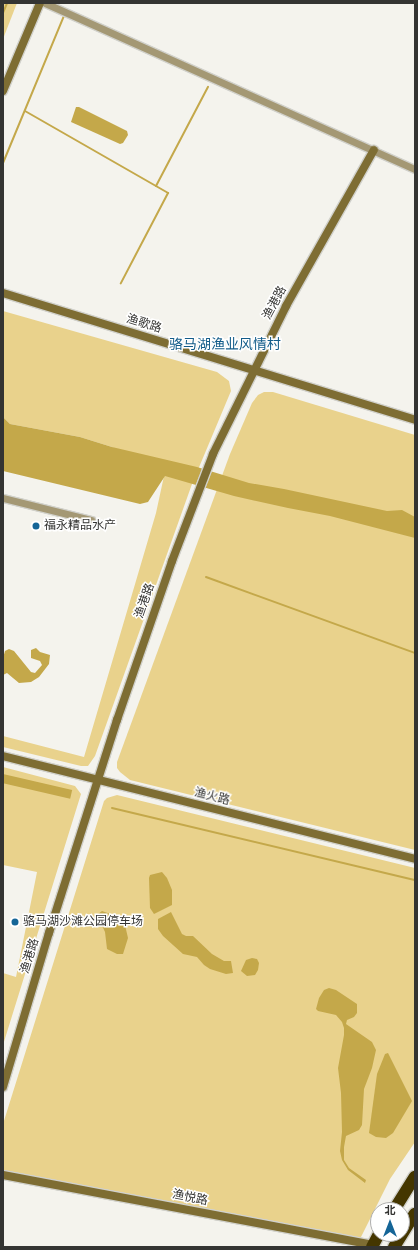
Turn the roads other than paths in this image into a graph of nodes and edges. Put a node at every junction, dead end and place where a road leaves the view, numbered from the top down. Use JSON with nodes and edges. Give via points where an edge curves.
{"nodes":[{"id":1,"x":40,"y":3,"type":"edge"},
{"id":2,"x":46,"y":3,"type":"edge"},
{"id":3,"x":3,"y":91,"type":"edge"},
{"id":4,"x":374,"y":150,"type":"junction"},
{"id":5,"x":415,"y":169,"type":"edge"},
{"id":6,"x":3,"y":293,"type":"edge"},
{"id":7,"x":254,"y":370,"type":"junction"},
{"id":8,"x":415,"y":420,"type":"edge"},
{"id":9,"x":3,"y":498,"type":"edge"},
{"id":10,"x":91,"y":520,"type":"dead end"},
{"id":11,"x":3,"y":756,"type":"edge"},
{"id":12,"x":98,"y":781,"type":"junction"},
{"id":13,"x":415,"y":859,"type":"edge"},
{"id":14,"x":3,"y":1087,"type":"edge"},
{"id":15,"x":3,"y":1175,"type":"edge"},
{"id":16,"x":415,"y":1176,"type":"edge"},
{"id":17,"x":399,"y":1202,"type":"edge"},
{"id":18,"x":415,"y":1214,"type":"edge"},
{"id":19,"x":372,"y":1246,"type":"edge"},
{"id":20,"x":394,"y":1247,"type":"edge"}],
"edges":[{"from":1,"to":3,"type":"street"},
{"from":2,"to":4,"type":"street"},
{"from":4,"to":5,"type":"street"},
{"from":4,"to":7,"type":"street","name":"渔港路","via":[[286,306]]},
{"from":6,"to":7,"type":"street","name":"渔歌路"},
{"from":7,"to":8,"type":"street","name":"渔歌路"},
{"from":7,"to":12,"type":"street","name":"渔港路","via":[[213,454],[177,547]]},
{"from":9,"to":10,"type":"street"},
{"from":11,"to":12,"type":"street","name":"渔火路"},
{"from":12,"to":13,"type":"street","name":"渔火路"},
{"from":12,"to":14,"type":"street","name":"渔港路"},
{"from":15,"to":19,"type":"street","name":"渔悦路"},
{"from":16,"to":17,"type":"highway"},
{"from":18,"to":20,"type":"highway"}]}
